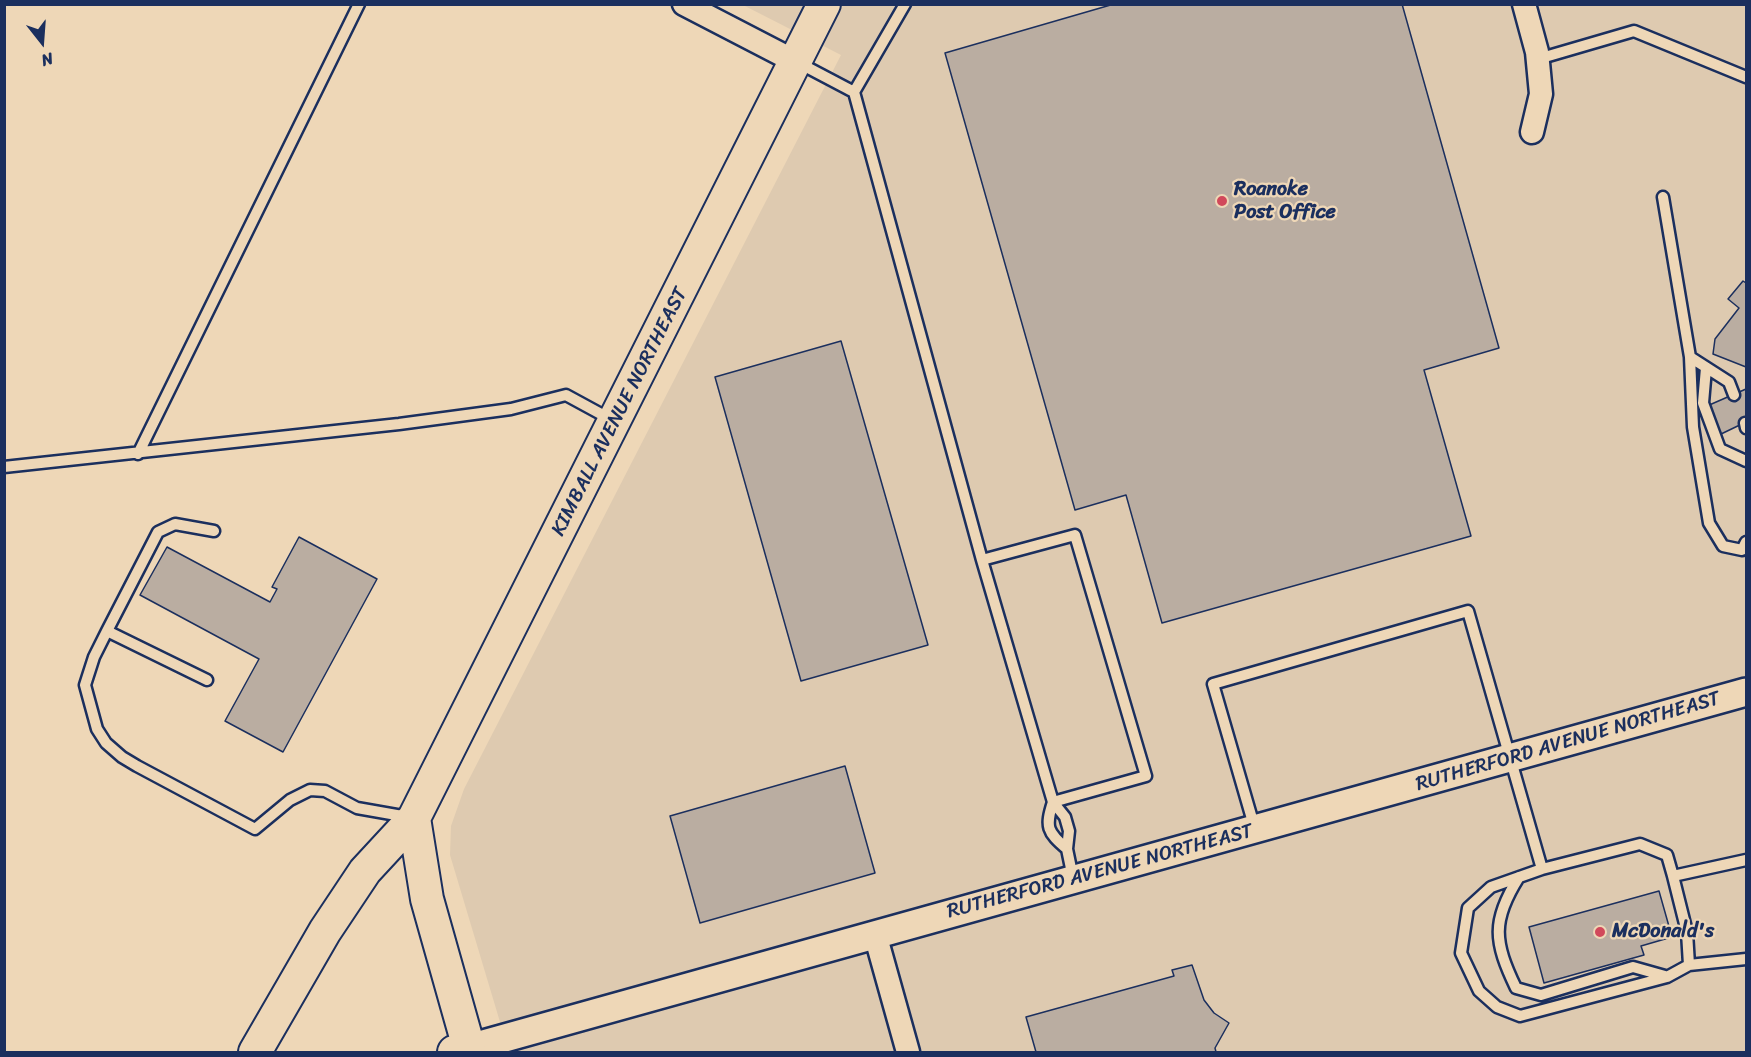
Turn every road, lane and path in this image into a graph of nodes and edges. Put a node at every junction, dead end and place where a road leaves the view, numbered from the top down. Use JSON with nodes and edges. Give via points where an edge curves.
{"nodes":[{"id":1,"x":359,"y":4,"type":"edge"},
{"id":2,"x":684,"y":4,"type":"edge"},
{"id":3,"x":824,"y":4,"type":"edge"},
{"id":4,"x":905,"y":4,"type":"edge"},
{"id":5,"x":1524,"y":4,"type":"edge"},
{"id":6,"x":1538,"y":59,"type":"junction"},
{"id":7,"x":796,"y":62,"type":"junction"},
{"id":8,"x":1746,"y":77,"type":"edge"},
{"id":9,"x":854,"y":92,"type":"junction"},
{"id":10,"x":1532,"y":132,"type":"dead end"},
{"id":11,"x":1663,"y":197,"type":"dead end"},
{"id":12,"x":1690,"y":357,"type":"junction"},
{"id":13,"x":1706,"y":368,"type":"junction"},
{"id":14,"x":1734,"y":395,"type":"dead end"},
{"id":15,"x":615,"y":421,"type":"junction"},
{"id":16,"x":138,"y":454,"type":"junction"},
{"id":17,"x":1746,"y":461,"type":"edge"},
{"id":18,"x":4,"y":467,"type":"edge"},
{"id":19,"x":214,"y":531,"type":"dead end"},
{"id":20,"x":1746,"y":542,"type":"edge"},
{"id":21,"x":982,"y":560,"type":"junction"},
{"id":22,"x":106,"y":631,"type":"junction"},
{"id":23,"x":207,"y":680,"type":"dead end"},
{"id":24,"x":1746,"y":692,"type":"edge"},
{"id":25,"x":1509,"y":758,"type":"junction"},
{"id":26,"x":1053,"y":802,"type":"junction"},
{"id":27,"x":414,"y":818,"type":"junction"},
{"id":28,"x":1255,"y":829,"type":"junction"},
{"id":29,"x":1066,"y":849,"type":"junction"},
{"id":30,"x":1746,"y":860,"type":"edge"},
{"id":31,"x":1542,"y":869,"type":"junction"},
{"id":32,"x":1673,"y":876,"type":"junction"},
{"id":33,"x":1519,"y":877,"type":"junction"},
{"id":34,"x":1073,"y":878,"type":"junction"},
{"id":35,"x":875,"y":934,"type":"junction"},
{"id":36,"x":1746,"y":959,"type":"edge"},
{"id":37,"x":1689,"y":965,"type":"junction"},
{"id":38,"x":1667,"y":977,"type":"junction"},
{"id":39,"x":461,"y":1050,"type":"edge"},
{"id":40,"x":255,"y":1053,"type":"edge"},
{"id":41,"x":908,"y":1053,"type":"edge"}],
"edges":[{"from":1,"to":16,"type":"lane"},
{"from":2,"to":7,"type":"street"},
{"from":3,"to":7,"type":"main road","name":"KIMBALL AVENUE NORTHEAST"},
{"from":4,"to":9,"type":"lane"},
{"from":5,"to":6,"type":"street"},
{"from":6,"to":8,"type":"lane","via":[[1634,31]]},
{"from":6,"to":10,"type":"street","via":[[1542,94]]},
{"from":7,"to":9,"type":"lane"},
{"from":7,"to":15,"type":"main road","name":"KIMBALL AVENUE NORTHEAST"},
{"from":9,"to":21,"type":"lane"},
{"from":11,"to":12,"type":"lane"},
{"from":12,"to":13,"type":"lane"},
{"from":12,"to":20,"type":"lane","via":[[1693,427],[1709,523],[1723,546],[1742,550]]},
{"from":13,"to":14,"type":"lane","via":[[1729,382]]},
{"from":13,"to":17,"type":"lane","via":[[1703,403],[1720,449]]},
{"from":15,"to":16,"type":"lane","via":[[566,395],[511,409]]},
{"from":15,"to":27,"type":"main road","name":"KIMBALL AVENUE NORTHEAST"},
{"from":16,"to":18,"type":"lane"},
{"from":19,"to":22,"type":"lane","via":[[175,524],[158,532]]},
{"from":21,"to":26,"type":"lane"},
{"from":21,"to":26,"type":"lane","via":[[1075,535],[1143,765],[1146,776]]},
{"from":22,"to":23,"type":"lane"},
{"from":22,"to":27,"type":"lane","via":[[85,685],[97,729],[106,743],[136,766],[255,829],[290,800],[310,790],[325,791],[357,808]]},
{"from":24,"to":25,"type":"street","name":"RUTHERFORD AVENUE NORTHEAST"},
{"from":25,"to":28,"type":"street","name":"RUTHERFORD AVENUE NORTHEAST"},
{"from":25,"to":28,"type":"lane","via":[[1468,611],[1213,684]]},
{"from":25,"to":31,"type":"lane"},
{"from":26,"to":29,"type":"lane","via":[[1065,817],[1069,831]]},
{"from":26,"to":29,"type":"lane","via":[[1047,821],[1052,836]]},
{"from":27,"to":39,"type":"main road","via":[[427,899]]},
{"from":27,"to":40,"type":"main road","name":"KIMBALL AVENUE NORTHEAST","via":[[364,871]]},
{"from":28,"to":34,"type":"street","name":"RUTHERFORD AVENUE NORTHEAST"},
{"from":29,"to":34,"type":"lane"},
{"from":30,"to":32,"type":"lane"},
{"from":31,"to":32,"type":"lane","via":[[1640,844],[1667,855]]},
{"from":31,"to":33,"type":"lane"},
{"from":32,"to":37,"type":"lane","via":[[1687,932]]},
{"from":33,"to":38,"type":"lane","via":[[1505,899],[1497,927],[1503,961],[1516,988],[1541,995],[1633,967]]},
{"from":33,"to":38,"type":"lane","via":[[1491,887],[1468,908],[1461,953],[1479,991],[1497,1007],[1520,1016]]},
{"from":34,"to":35,"type":"street","name":"RUTHERFORD AVENUE NORTHEAST"},
{"from":35,"to":39,"type":"street","name":"RUTHERFORD AVENUE NORTHEAST"},
{"from":35,"to":41,"type":"street"},
{"from":36,"to":37,"type":"lane"},
{"from":37,"to":38,"type":"lane"}]}
